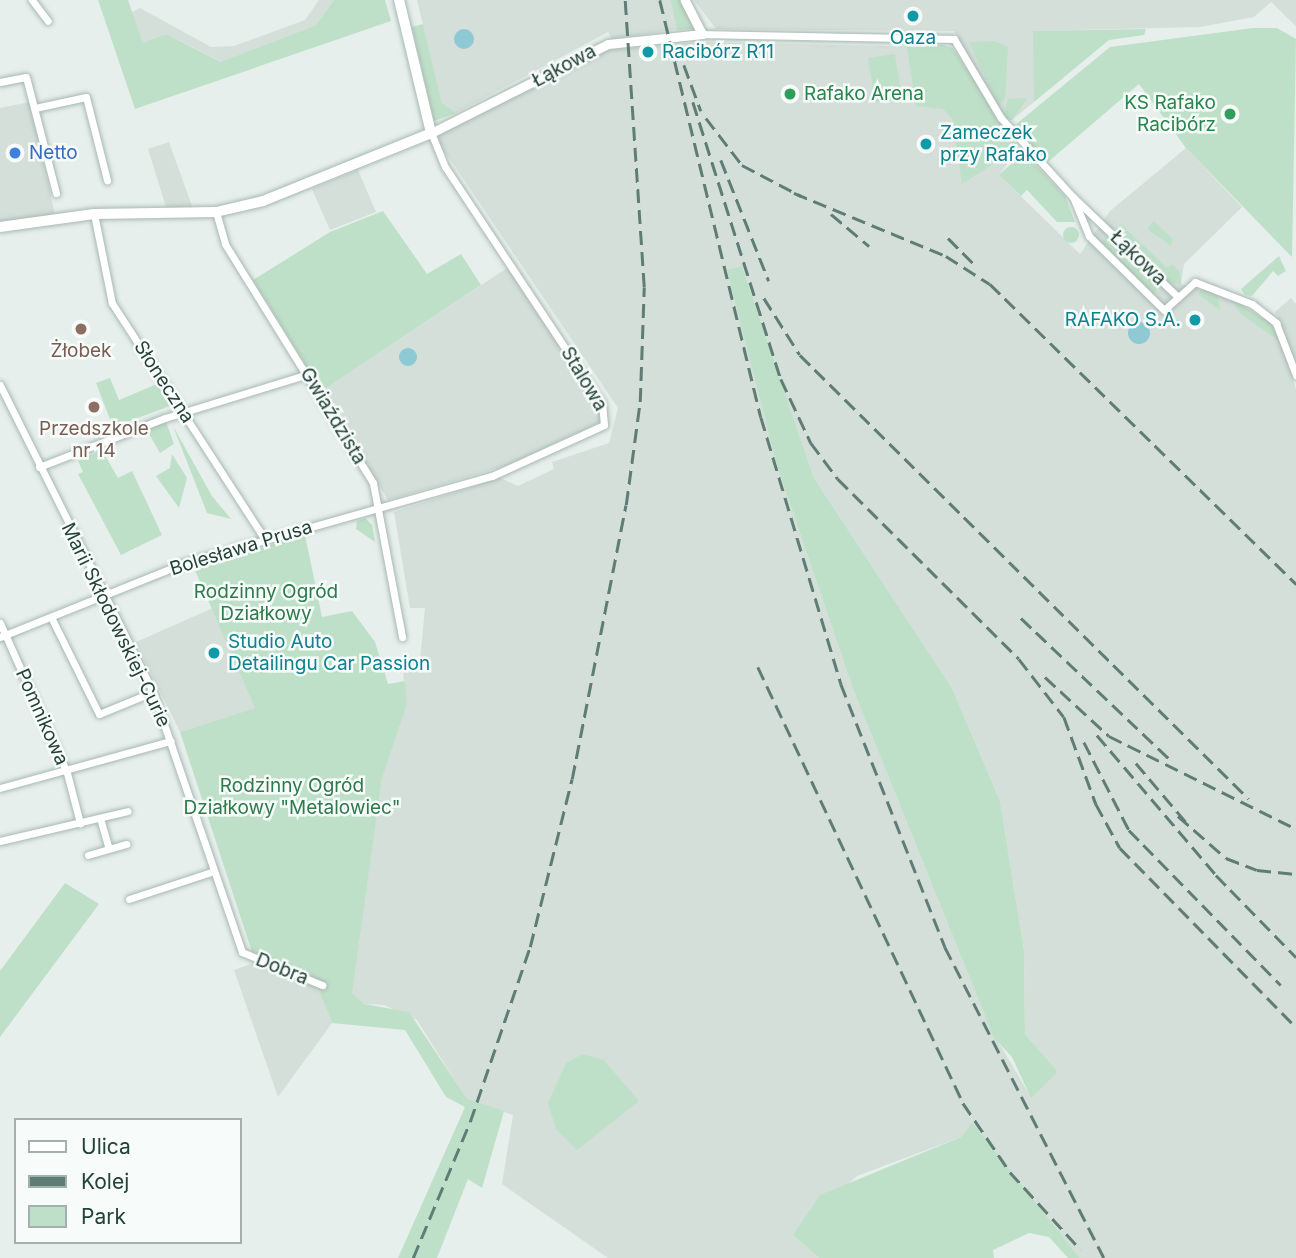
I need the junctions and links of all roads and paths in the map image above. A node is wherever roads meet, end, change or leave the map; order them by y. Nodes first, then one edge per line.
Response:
1 (32, 0) edge
2 (399, 0) edge
3 (685, 0) edge
4 (48, 21) dead end
5 (702, 34) junction
6 (0, 82) edge
7 (35, 108) junction
8 (431, 133) junction
9 (107, 180) dead end
10 (56, 193) dead end
11 (1073, 197) junction
12 (216, 212) junction
13 (94, 214) junction
14 (1097, 218) junction
15 (1084, 222) junction
16 (0, 227) edge
17 (1089, 236) junction
18 (1178, 297) junction
19 (308, 374) junction
20 (1296, 375) edge
21 (0, 385) edge
22 (184, 411) junction
23 (39, 467) junction
24 (382, 506) junction
25 (264, 538) junction
26 (103, 595) junction
27 (52, 619) junction
28 (0, 622) edge
29 (3, 637) edge
30 (402, 637) dead end
31 (153, 692) junction
32 (171, 741) junction
33 (67, 773) junction
34 (0, 788) edge
35 (128, 811) dead end
36 (100, 818) junction
37 (80, 823) junction
38 (0, 841) edge
39 (127, 844) dead end
40 (109, 849) junction
41 (88, 855) dead end
42 (214, 871) junction
43 (129, 899) dead end
44 (242, 952) joint
45 (322, 985) dead end

1 - 4 street
2 - 8 main road
3 - 5 street
5 - 8 street, Łąkowa
5 - 11 street, Łąkowa
6 - 7 street
7 - 9 street
7 - 10 street
8 - 12 main road, Łąkowa
8 - 24 street, Stalowa
11 - 14 street, Łąkowa
11 - 15 street, Łąkowa
12 - 13 main road, Łąkowa
12 - 19 street, Gwiaździsta
13 - 16 main road, Łąkowa
13 - 22 street, Słoneczna
14 - 15 street
14 - 17 street, Łąkowa
14 - 18 street, Łąkowa
15 - 17 street, Łąkowa
17 - 18 street, Łąkowa
18 - 20 street, Łąkowa
19 - 22 street
19 - 24 street, Gwiaździsta
21 - 23 street, Marii Skłodowskiej-Curie
22 - 23 street
22 - 25 street, Słoneczna
23 - 26 street, Marii Skłodowskiej-Curie
24 - 25 street, Bolesława Prusa
24 - 30 street, Gwiaździsta
25 - 26 street, Bolesława Prusa
26 - 27 street, Bolesława Prusa
26 - 31 street, Marii Skłodowskiej-Curie
27 - 29 street, Bolesława Prusa
27 - 31 street
28 - 29 street, Pomnikowa
29 - 33 street, Pomnikowa
31 - 32 street, Marii Skłodowskiej-Curie
32 - 33 street
32 - 42 street, Marii Skłodowskiej-Curie
33 - 34 street
33 - 37 street, Pomnikowa
35 - 36 street
36 - 37 street
36 - 40 street
37 - 38 street
39 - 40 street
40 - 41 street
42 - 43 street
42 - 44 street, Marii Skłodowskiej-Curie
44 - 45 street, Dobra

